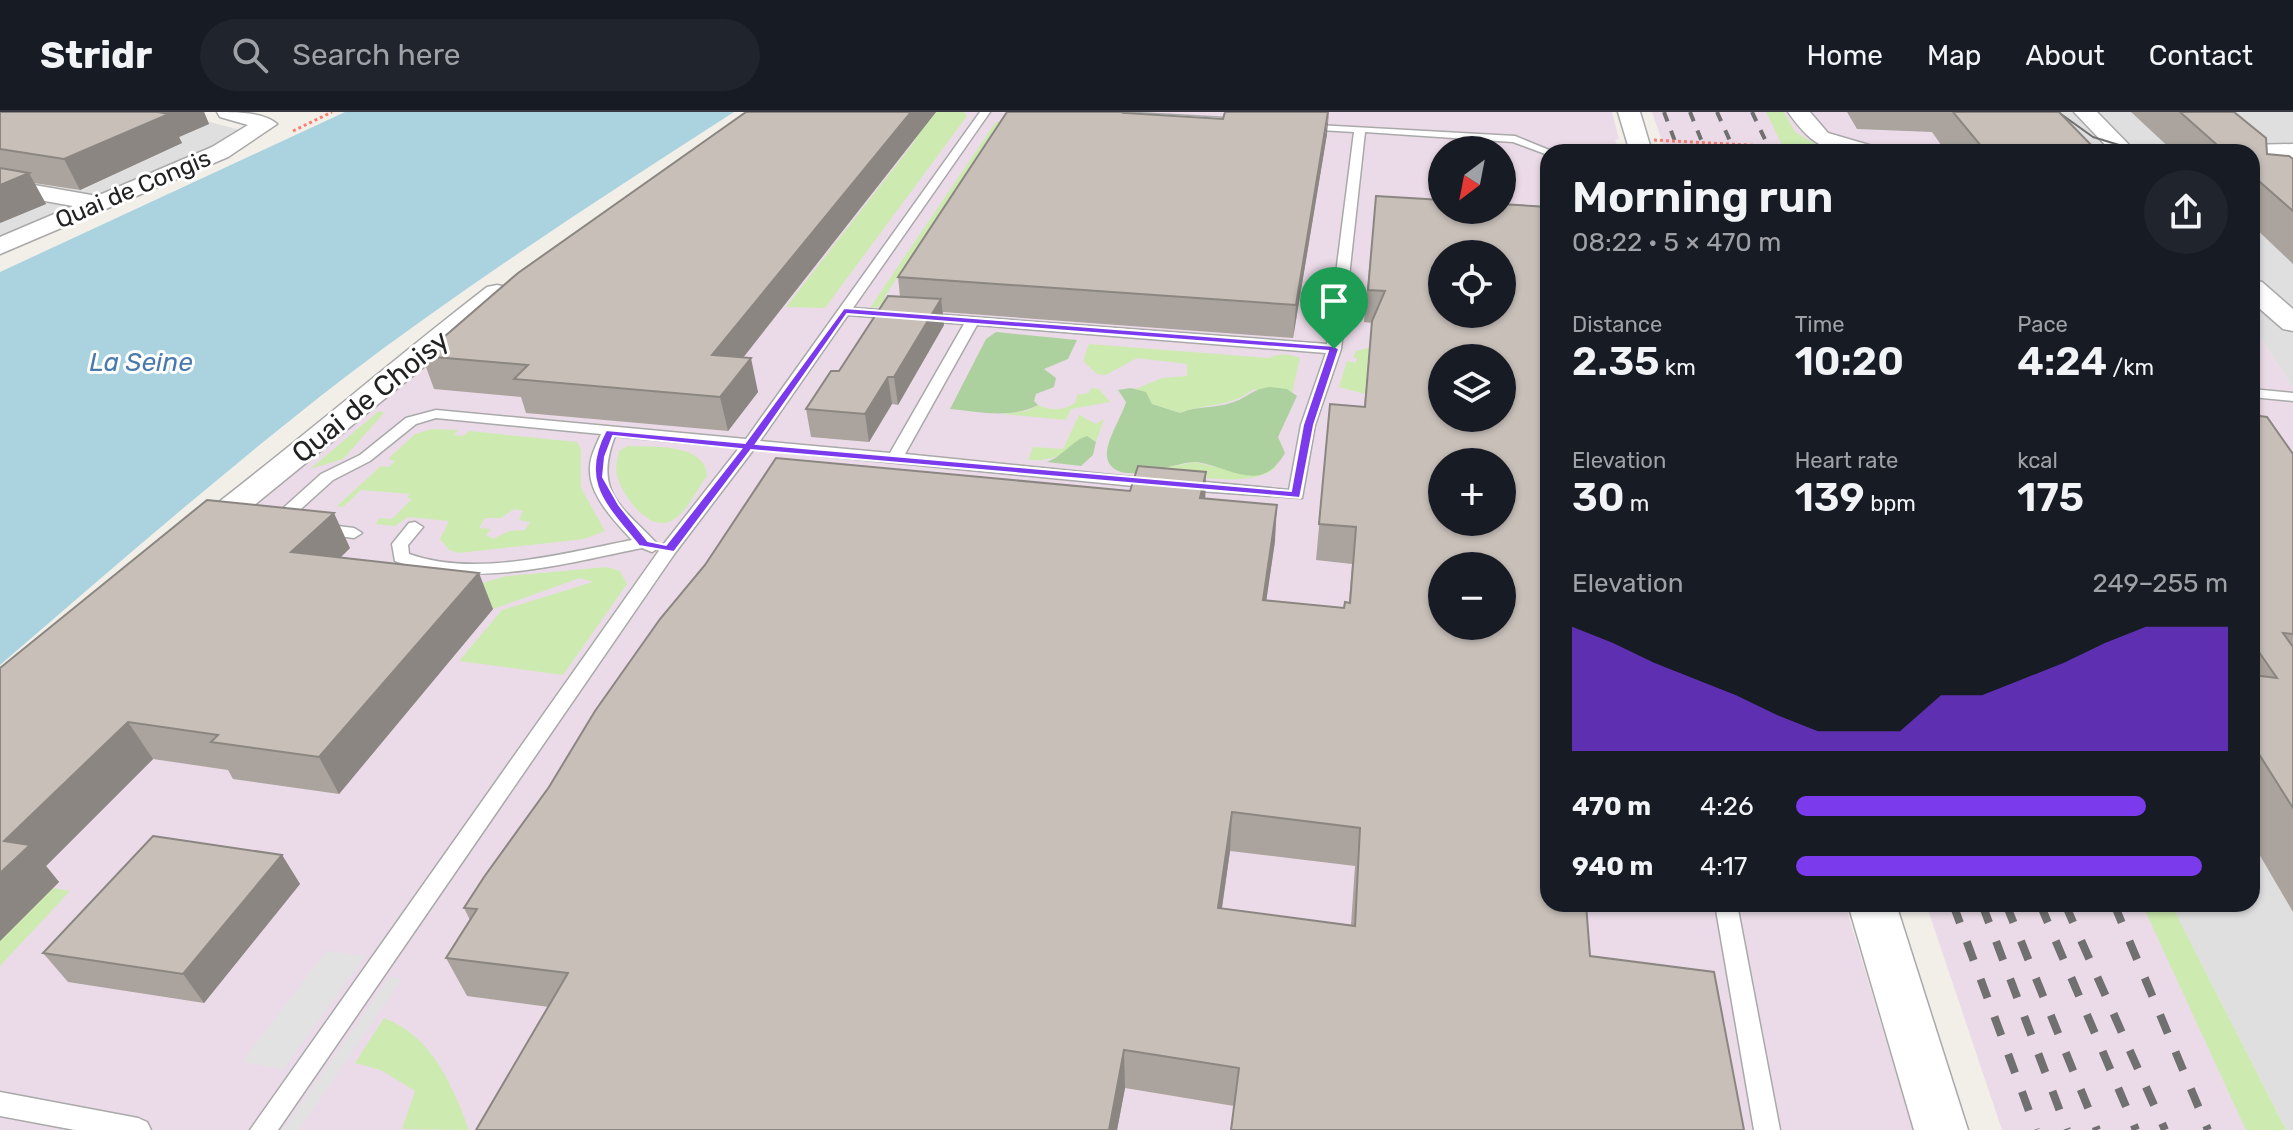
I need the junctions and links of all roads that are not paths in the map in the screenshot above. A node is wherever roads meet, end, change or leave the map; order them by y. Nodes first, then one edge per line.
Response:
1 (985, 112) edge
2 (1629, 112) edge
3 (1799, 112) edge
4 (2085, 112) edge
5 (236, 113) edge
6 (1118, 115) edge
7 (1301, 121) edge
8 (1260, 123) edge
9 (1360, 129) junction
10 (1647, 144) edge
11 (1841, 144) edge
12 (2117, 144) edge
13 (1540, 149) edge
14 (2293, 151) edge
15 (2260, 152) edge
16 (0, 186) edge
17 (97, 203) junction
18 (0, 246) edge
19 (519, 276) edge
20 (2260, 295) edge
21 (844, 311) junction
22 (973, 321) junction
23 (2293, 323) edge
24 (1334, 349) junction
25 (2260, 394) edge
26 (2293, 397) edge
27 (609, 432) junction
28 (748, 447) junction
29 (894, 460) junction
30 (415, 527) dead end
31 (354, 533) dead end
32 (644, 543) junction
33 (669, 549) junction
34 (175, 553) edge
35 (1727, 912) edge
36 (1874, 912) edge
37 (0, 1104) edge
38 (138, 1130) edge
39 (263, 1130) edge
40 (1767, 1130) edge
41 (1941, 1130) edge

1 - 21 lane
2 - 10 street
3 - 11 street
4 - 12 street
5 - 17 street, Quai de Congis
6 - 8 lane
7 - 9 lane
9 - 13 lane
9 - 24 lane
14 - 15 street
16 - 17 street
17 - 18 street, Quai de Congis
19 - 34 street, Quai de Choisy
20 - 23 street
21 - 22 lane
21 - 28 lane
22 - 24 lane
22 - 29 lane
24 - 29 lane
25 - 26 lane
27 - 28 lane
27 - 31 lane
27 - 32 lane
28 - 29 lane
28 - 33 lane
30 - 32 lane
32 - 33 lane
33 - 39 lane
35 - 40 lane
36 - 41 street
37 - 38 lane

